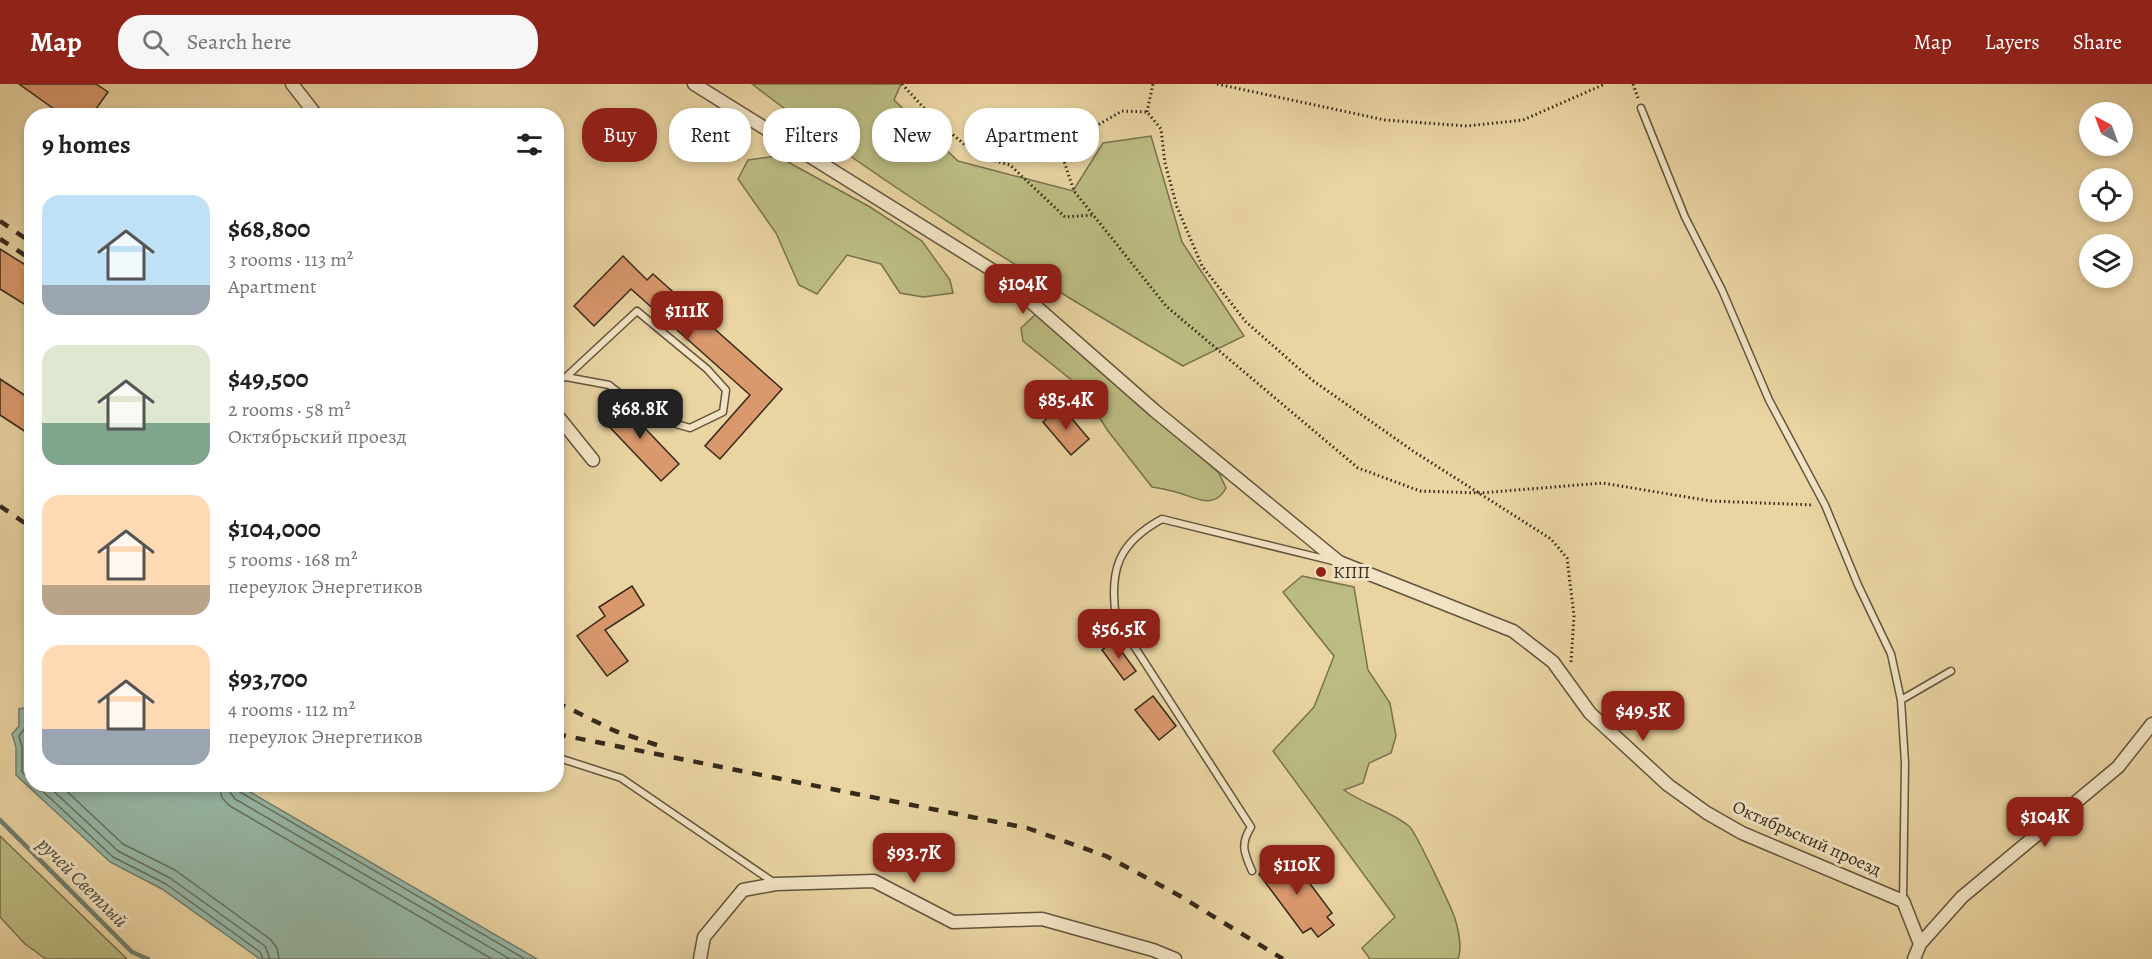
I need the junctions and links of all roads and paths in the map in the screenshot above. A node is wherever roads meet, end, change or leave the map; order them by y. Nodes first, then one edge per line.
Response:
1 (292, 84) edge
2 (694, 84) edge
3 (902, 84) edge
4 (1153, 84) edge
5 (1217, 84) edge
6 (1605, 84) edge
7 (1633, 84) edge
8 (312, 108) edge
9 (1641, 108) joint
10 (1147, 112) junction
11 (1093, 215) junction
12 (566, 377) joint
13 (564, 424) edge
14 (593, 460) dead end
15 (1480, 493) junction
16 (1825, 505) junction
17 (1339, 562) junction
18 (1951, 671) dead end
19 (1569, 685) junction
20 (1901, 700) junction
21 (2152, 724) edge
22 (564, 760) edge
23 (1252, 871) dead end
24 (776, 884) junction
25 (1904, 901) junction
26 (1920, 944) junction
27 (700, 959) edge
28 (1175, 959) edge
29 (1914, 959) edge

1 - 8 street
2 - 17 street, Октябрьский проезд
3 - 11 path
4 - 10 path
5 - 6 path
7 - 9 path
9 - 16 lane
10 - 11 path
10 - 15 path
11 - 15 path
12 - 12 lane
13 - 14 street
15 - 16 path
15 - 19 path
16 - 20 lane
17 - 19 street, Октябрьский проезд
17 - 23 lane
18 - 20 lane
19 - 25 street, Октябрьский проезд
20 - 25 lane
21 - 26 street
22 - 24 lane
24 - 27 street
24 - 28 street
25 - 26 street
26 - 29 street

